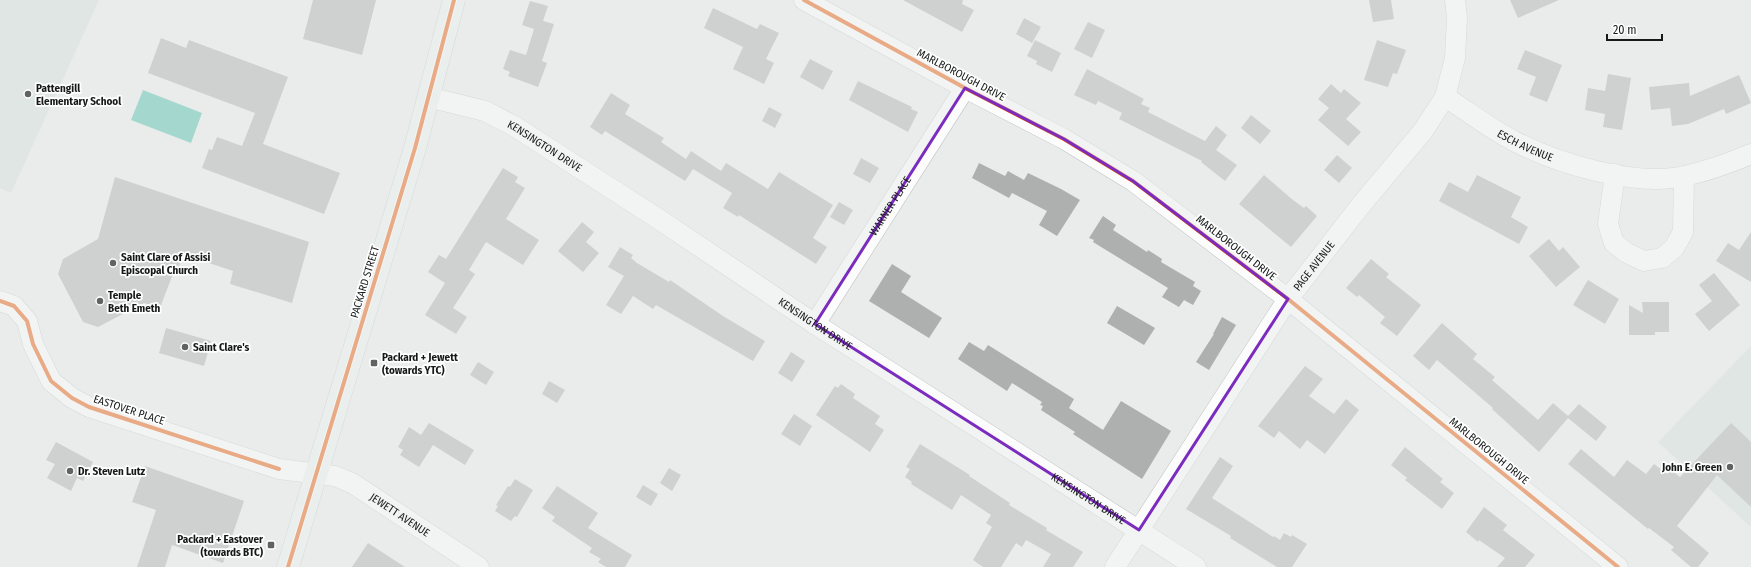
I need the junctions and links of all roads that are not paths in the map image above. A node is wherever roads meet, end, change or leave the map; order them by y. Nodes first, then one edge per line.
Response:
1 (454, 0) edge
2 (804, 0) edge
3 (1455, 0) edge
4 (965, 88) junction
5 (428, 97) junction
6 (1446, 97) junction
7 (1751, 154) edge
8 (1615, 174) junction
9 (1684, 176) junction
10 (1288, 299) junction
11 (0, 301) edge
12 (816, 324) junction
13 (316, 474) junction
14 (1139, 530) junction
15 (288, 567) edge
16 (480, 567) edge
17 (1115, 567) edge
18 (1196, 567) edge
19 (1618, 567) edge

1 - 5 main road, PACKARD STREET
2 - 4 street, MARLBOROUGH DRIVE
3 - 6 street, PAGE AVENUE
4 - 10 street, MARLBOROUGH DRIVE
4 - 12 street, WARNER PLACE
5 - 12 street, KENSINGTON DRIVE
5 - 13 main road, PACKARD STREET
6 - 8 street, ESCH AVENUE
6 - 10 street, PAGE AVENUE
7 - 9 street, ESCH AVENUE
8 - 9 street, ESCH AVENUE
8 - 9 street
10 - 14 street, PAGE AVENUE
10 - 19 street, MARLBOROUGH DRIVE
11 - 13 street, EASTOVER PLACE
12 - 14 street, KENSINGTON DRIVE
13 - 15 main road, PACKARD STREET
13 - 16 street, JEWETT AVENUE
14 - 17 street, PAGE AVENUE
14 - 18 street, KENSINGTON DRIVE

